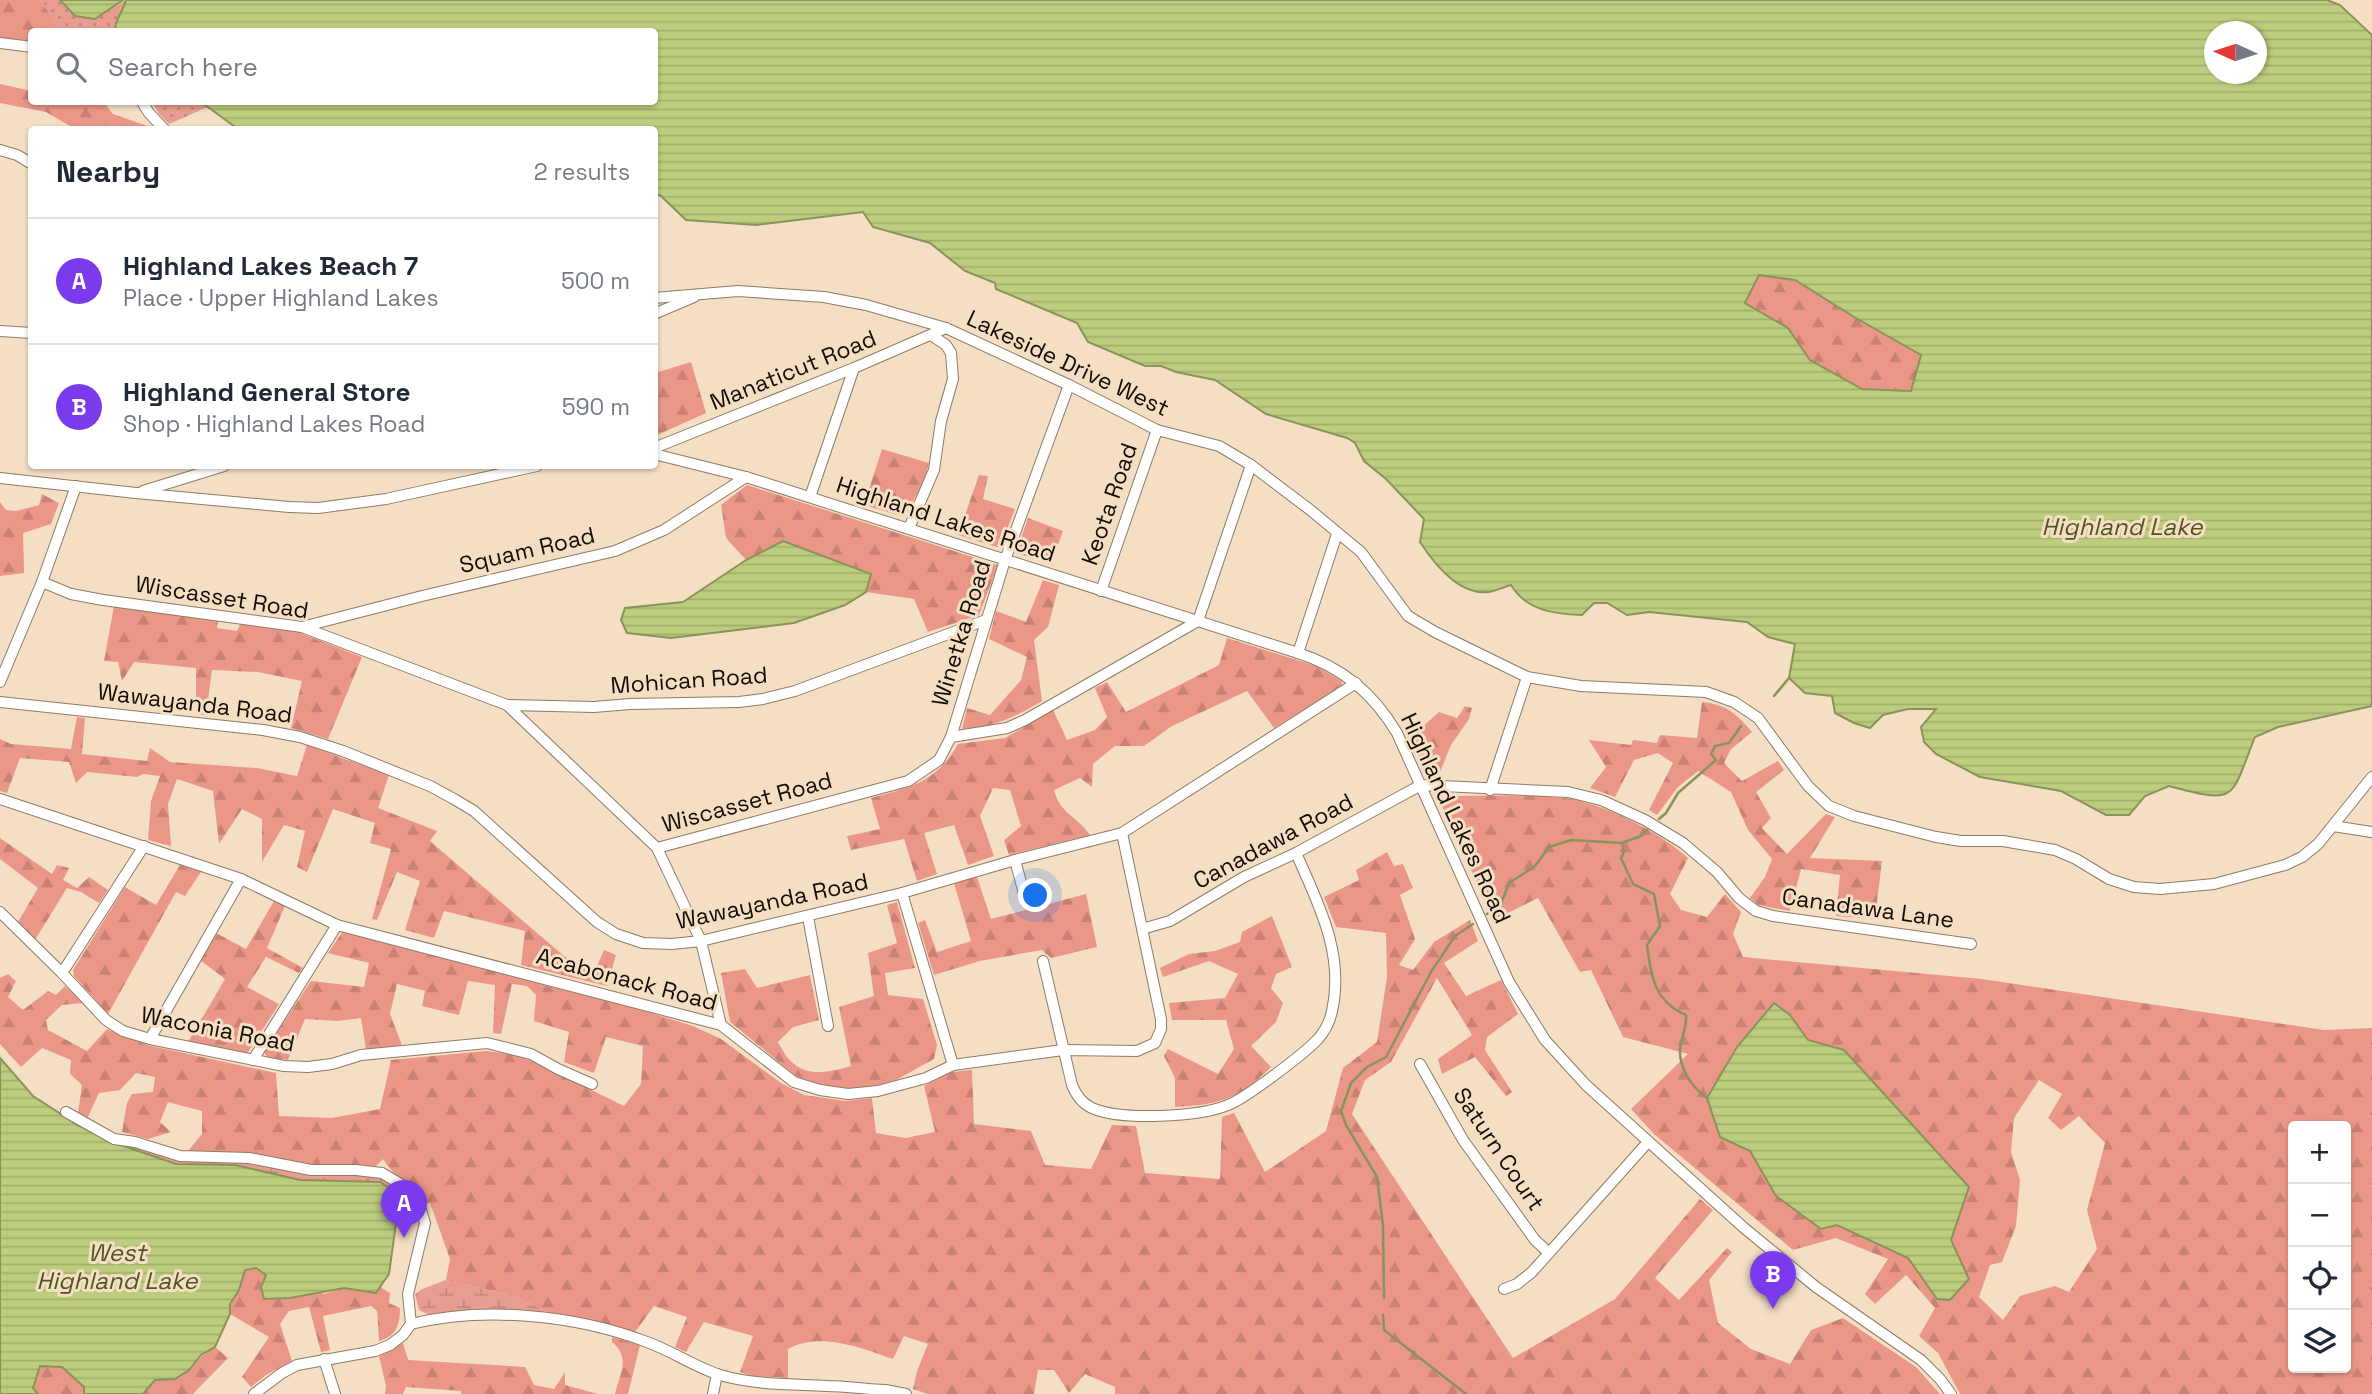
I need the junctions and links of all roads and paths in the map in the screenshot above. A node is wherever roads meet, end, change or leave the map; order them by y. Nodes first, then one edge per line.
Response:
1 (0, 43) edge
2 (28, 46) edge
3 (144, 105) edge
4 (161, 126) edge
5 (0, 150) edge
6 (28, 162) edge
7 (703, 293) junction
8 (658, 298) edge
9 (658, 312) edge
10 (946, 328) junction
11 (0, 331) edge
12 (28, 333) edge
13 (931, 335) junction
14 (854, 368) junction
15 (1069, 385) junction
16 (1157, 430) junction
17 (658, 446) edge
18 (658, 455) edge
19 (1251, 465) junction
20 (214, 469) edge
21 (515, 469) edge
22 (746, 477) junction
23 (0, 478) edge
24 (76, 486) junction
25 (136, 493) junction
26 (810, 497) junction
27 (909, 528) junction
28 (1337, 534) junction
29 (1005, 560) junction
30 (42, 582) junction
31 (1101, 591) junction
32 (986, 620) junction
33 (1198, 621) junction
34 (302, 627) junction
35 (1298, 653) junction
36 (1527, 677) junction
37 (0, 682) edge
38 (1356, 683) junction
39 (0, 702) edge
40 (507, 705) junction
41 (951, 737) junction
42 (2372, 777) edge
43 (1421, 785) junction
44 (1490, 790) junction
45 (0, 799) edge
46 (2333, 826) junction
47 (2372, 832) edge
48 (1122, 833) junction
49 (144, 846) junction
50 (657, 848) junction
51 (1297, 853) junction
52 (1016, 860) junction
53 (241, 879) junction
54 (902, 893) junction
55 (1026, 901) dead end
56 (0, 912) edge
57 (808, 917) junction
58 (337, 925) junction
59 (1142, 929) junction
60 (701, 941) junction
61 (1970, 944) dead end
62 (1043, 961) dead end
63 (62, 973) junction
64 (721, 1025) junction
65 (828, 1026) dead end
66 (150, 1039) junction
67 (1063, 1050) junction
68 (253, 1060) junction
69 (1420, 1064) dead end
70 (953, 1065) junction
71 (592, 1084) dead end
72 (66, 1112) dead end
73 (1648, 1142) junction
74 (1549, 1253) junction
75 (1504, 1289) dead end
76 (411, 1324) junction
77 (324, 1359) junction
78 (718, 1374) junction
79 (254, 1394) edge
80 (335, 1394) edge
81 (713, 1394) edge
82 (906, 1394) edge
83 (1951, 1394) edge

1 - 2 street
3 - 4 street
5 - 6 street
7 - 8 street, Lakeside Drive West
7 - 9 street
7 - 10 street, Lakeside Drive West
10 - 13 street, Manaticut Road
10 - 15 street, Lakeside Drive West
11 - 12 street
13 - 14 street, Manaticut Road
13 - 27 street
14 - 17 street, Manaticut Road
14 - 26 street
15 - 16 street, Lakeside Drive West
15 - 29 street, Winetka Road
16 - 19 street, Lakeside Drive West
16 - 31 street, Keota Road
18 - 22 street, Highland Lakes Road
19 - 28 street, Lakeside Drive West
19 - 33 street
20 - 25 street
21 - 25 street
22 - 26 street, Highland Lakes Road
22 - 34 street, Squam Road
23 - 24 street
24 - 25 street
24 - 30 street
26 - 27 street, Highland Lakes Road
27 - 29 street, Highland Lakes Road
28 - 35 street
28 - 36 street, Lakeside Drive West
29 - 31 street, Highland Lakes Road
29 - 32 street, Winetka Road
30 - 34 street, Wiscasset Road
30 - 37 street
31 - 33 street, Highland Lakes Road
32 - 40 street, Mohican Road
32 - 41 street, Winetka Road
33 - 35 street, Highland Lakes Road
33 - 41 street
34 - 40 street, Wiscasset Road
35 - 38 street, Highland Lakes Road
36 - 44 street
36 - 46 street, Lakeside Drive West
38 - 43 street, Highland Lakes Road
38 - 48 street, Wawayanda Road
39 - 60 street, Wawayanda Road
40 - 50 street, Wiscasset Road
41 - 50 street, Wiscasset Road
42 - 46 street, Lakeside Drive West
43 - 44 street, Canadawa Lane
43 - 51 street, Canadawa Road
43 - 73 street, Highland Lakes Road
44 - 61 street, Canadawa Lane
45 - 49 street, Acabonack Road
46 - 47 street
48 - 52 street, Wawayanda Road
48 - 59 street, Acabonack Road
49 - 53 street, Acabonack Road
49 - 63 street
50 - 60 street
51 - 59 street, Canadawa Road
51 - 67 street
52 - 54 street, Wawayanda Road
52 - 55 street
53 - 58 street, Acabonack Road
53 - 66 street
54 - 57 street, Wawayanda Road
54 - 70 street
56 - 63 street, Waconia Road
57 - 60 street, Wawayanda Road
57 - 65 street
58 - 64 street, Acabonack Road
58 - 68 street
59 - 67 street, Acabonack Road
60 - 64 street
62 - 67 street
63 - 66 street, Waconia Road
64 - 70 street, Acabonack Road
66 - 68 street, Waconia Road
67 - 70 street, Acabonack Road
68 - 71 street, Waconia Road
69 - 74 street, Saturn Court
72 - 76 street
73 - 74 street
73 - 83 street, Highland Lakes Road
74 - 75 street
76 - 77 street
76 - 78 street
77 - 79 street
77 - 80 street
78 - 81 street
78 - 82 street

